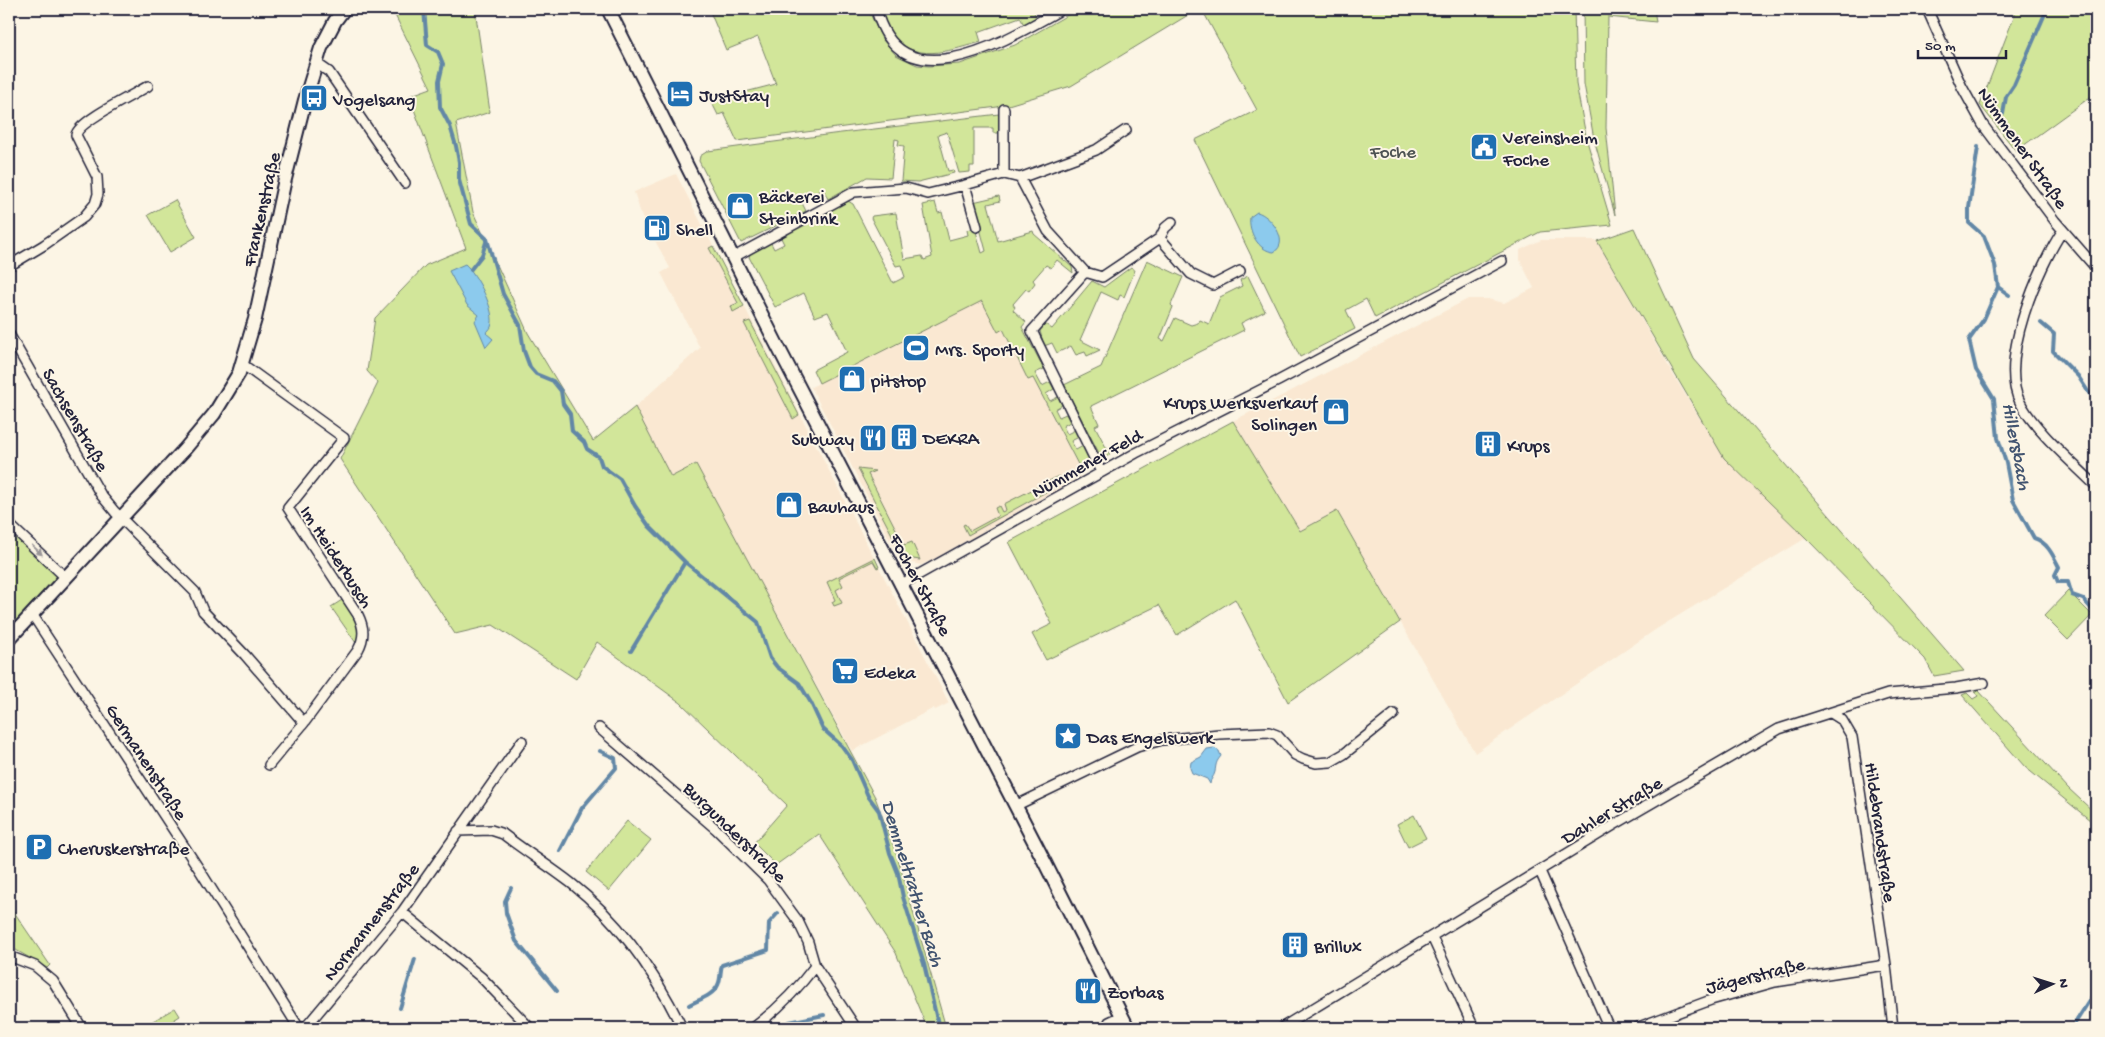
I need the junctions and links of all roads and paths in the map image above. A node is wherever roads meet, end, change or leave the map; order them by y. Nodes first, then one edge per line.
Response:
1 (344, 9) edge
2 (608, 9) edge
3 (876, 9) edge
4 (1062, 9) edge
5 (1927, 9) edge
6 (316, 63) junction
7 (148, 86) dead end
8 (1004, 110) dead end
9 (1126, 130) dead end
10 (1004, 174) junction
11 (1020, 178) junction
12 (405, 183) dead end
13 (965, 185) junction
14 (1172, 222) dead end
15 (977, 227) dead end
16 (2063, 230) junction
17 (1160, 238) junction
18 (734, 257) junction
19 (1502, 261) dead end
20 (9, 266) edge
21 (2096, 268) edge
22 (1240, 271) dead end
23 (1085, 272) junction
24 (9, 334) edge
25 (17, 348) junction
26 (9, 354) edge
27 (242, 364) junction
28 (1101, 472) junction
29 (2096, 486) edge
30 (121, 518) junction
31 (9, 524) edge
32 (65, 577) junction
33 (900, 585) junction
34 (32, 614) junction
35 (11, 633) edge
36 (1984, 683) dead end
37 (1831, 713) junction
38 (1394, 714) dead end
39 (304, 723) junction
40 (600, 728) dead end
41 (522, 741) dead end
42 (269, 765) dead end
43 (1015, 806) junction
44 (458, 831) junction
45 (1540, 871) junction
46 (402, 912) junction
47 (1432, 937) junction
48 (9, 956) edge
49 (1886, 965) junction
50 (815, 966) junction
51 (1122, 1016) junction
52 (1109, 1022) tunnel mouth
53 (82, 1028) edge
54 (299, 1028) edge
55 (305, 1028) edge
56 (530, 1028) edge
57 (682, 1028) edge
58 (753, 1028) edge
59 (856, 1028) edge
60 (1128, 1028) edge
61 (1281, 1028) edge
62 (1474, 1028) edge
63 (1609, 1028) edge
64 (1636, 1028) edge
65 (1893, 1028) edge

1 - 6 main road, Frankenstraße
2 - 18 main road, Focher Straße
3 - 4 street
5 - 16 street, Nümmener Straße
6 - 12 street
6 - 27 main road, Frankenstraße
7 - 20 street
8 - 10 street
9 - 11 street
10 - 11 street
10 - 13 street
11 - 23 street
13 - 15 street
13 - 18 street
14 - 17 street
16 - 21 street, Nümmener Straße
16 - 29 street
17 - 22 street
17 - 23 street
18 - 33 main road, Focher Straße
19 - 28 street, Nümmener Feld
23 - 28 street
24 - 25 street, Sachsenstraße
25 - 26 street
25 - 30 street, Sachsenstraße
27 - 30 main road, Frankenstraße
27 - 39 street, Im Heiderbusch
28 - 33 street, Nümmener Feld
30 - 32 main road, Frankenstraße
30 - 39 street
31 -> 32 street
32 - 34 main road, Frankenstraße
33 - 43 main road, Focher Straße
34 - 35 main road, Frankenstraße
34 - 54 street, Germanenstraße
36 - 37 street, Dahler Straße
37 - 45 street, Dahler Straße
37 - 49 street, Hildebrandstraße
38 - 43 street
39 - 42 street, Im Heiderbusch
40 - 50 street, Burgunderstraße
41 - 44 street, Normannenstraße
43 - 51 main road, Focher Straße
44 - 46 street, Normannenstraße
44 - 57 street
45 - 47 street, Dahler Straße
45 - 63 street
46 - 55 street, Normannenstraße
46 - 56 street
47 - 61 street, Dahler Straße
47 - 62 street
48 - 53 street
49 - 64 street, Jägerstraße
49 - 65 street, Hildebrandstraße
50 - 58 street
50 - 59 street, Burgunderstraße
51 - 52 street
51 - 60 main road, Focher Straße

